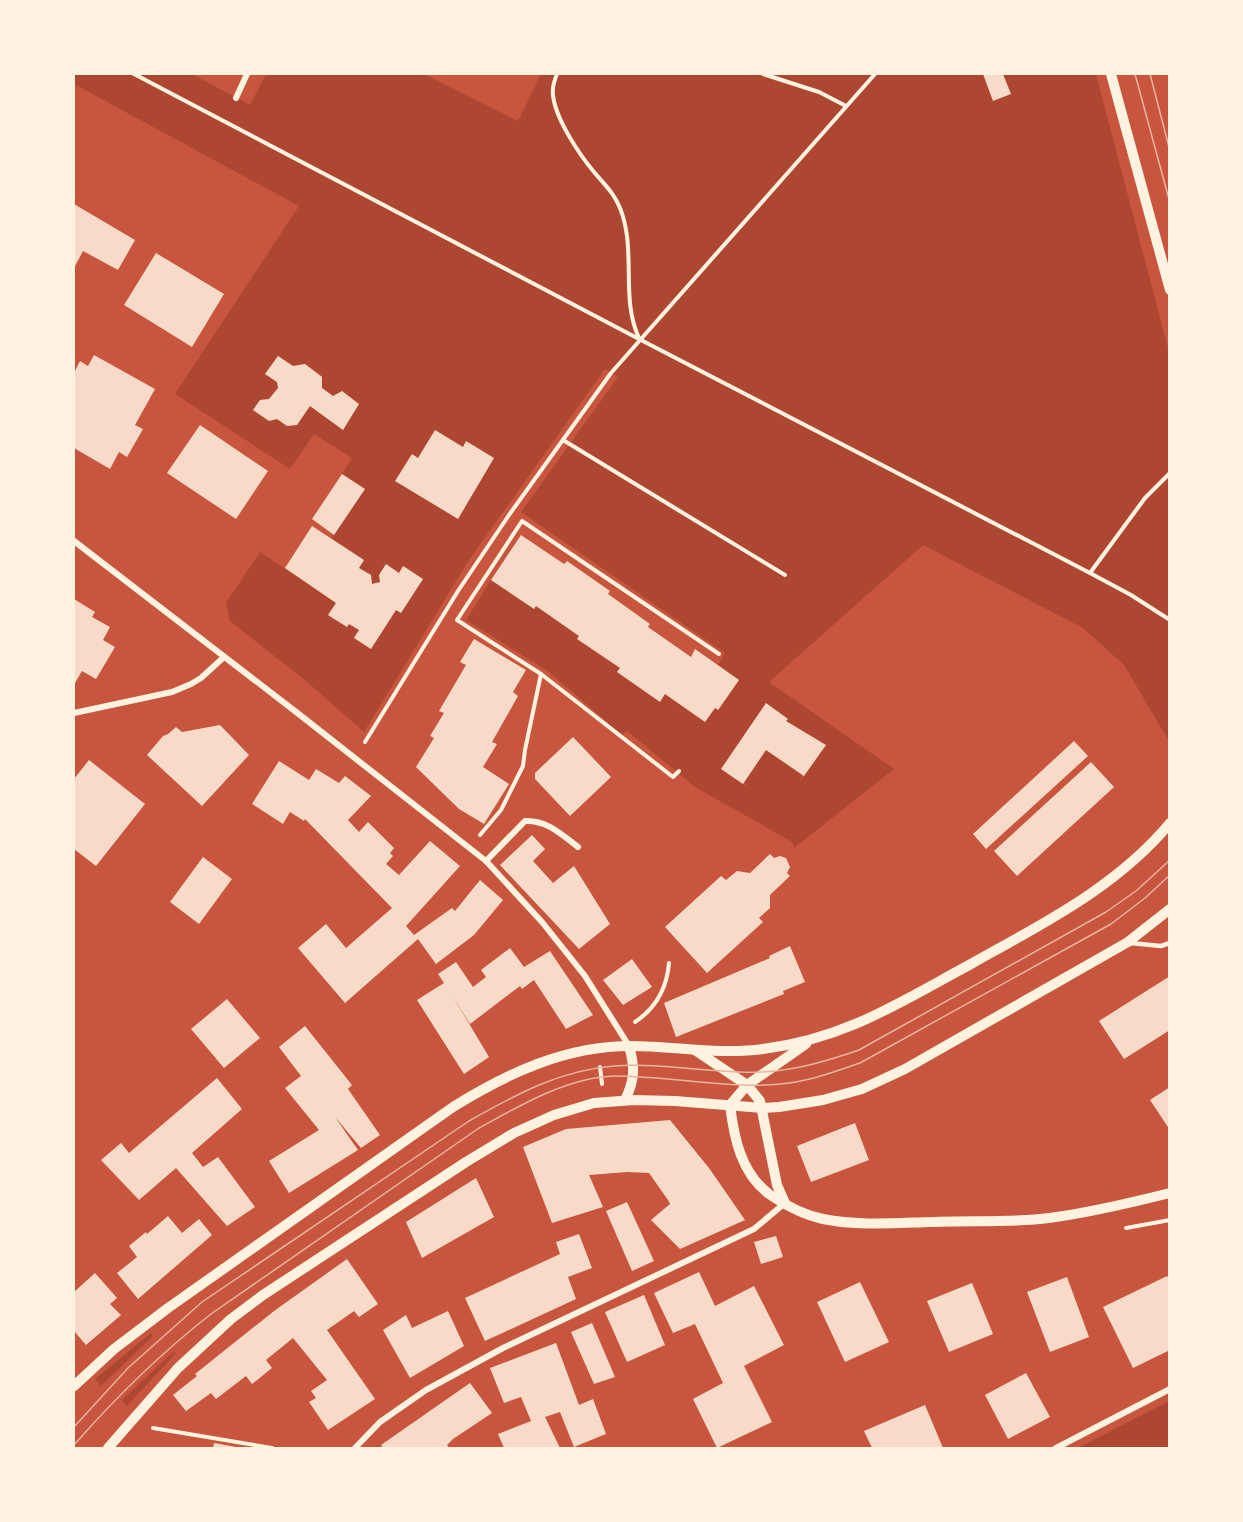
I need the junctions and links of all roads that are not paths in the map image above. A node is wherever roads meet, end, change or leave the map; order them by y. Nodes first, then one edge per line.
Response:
1 (247, 74) edge
2 (1111, 74) edge
3 (236, 98) dead end
4 (1170, 290) edge
5 (74, 541) edge
6 (224, 657) junction
7 (74, 713) edge
8 (1170, 823) edge
9 (578, 847) dead end
10 (486, 861) junction
11 (1170, 909) edge
12 (1128, 942) junction
13 (1170, 943) edge
14 (812, 1040) junction
15 (629, 1046) junction
16 (694, 1050) junction
17 (747, 1085) junction
18 (625, 1100) junction
19 (730, 1105) junction
20 (763, 1108) junction
21 (1170, 1193) edge
22 (784, 1203) junction
23 (74, 1386) edge
24 (1170, 1389) edge
25 (108, 1449) edge
26 (355, 1449) edge
27 (1056, 1449) edge

1 - 3 street
2 - 4 street
5 - 6 street
6 - 7 street
6 - 10 street
8 - 14 street
9 - 10 street
10 - 15 street
11 - 12 street
12 - 13 lane
12 - 20 street
14 - 16 street
14 - 17 street
15 - 16 street
15 - 18 street
15 - 23 street
16 - 17 street
17 - 19 street
17 - 20 street
18 - 19 street
18 - 25 street
19 - 20 street
19 - 22 street
20 - 22 street
21 - 22 street
22 - 26 street
24 - 27 street

